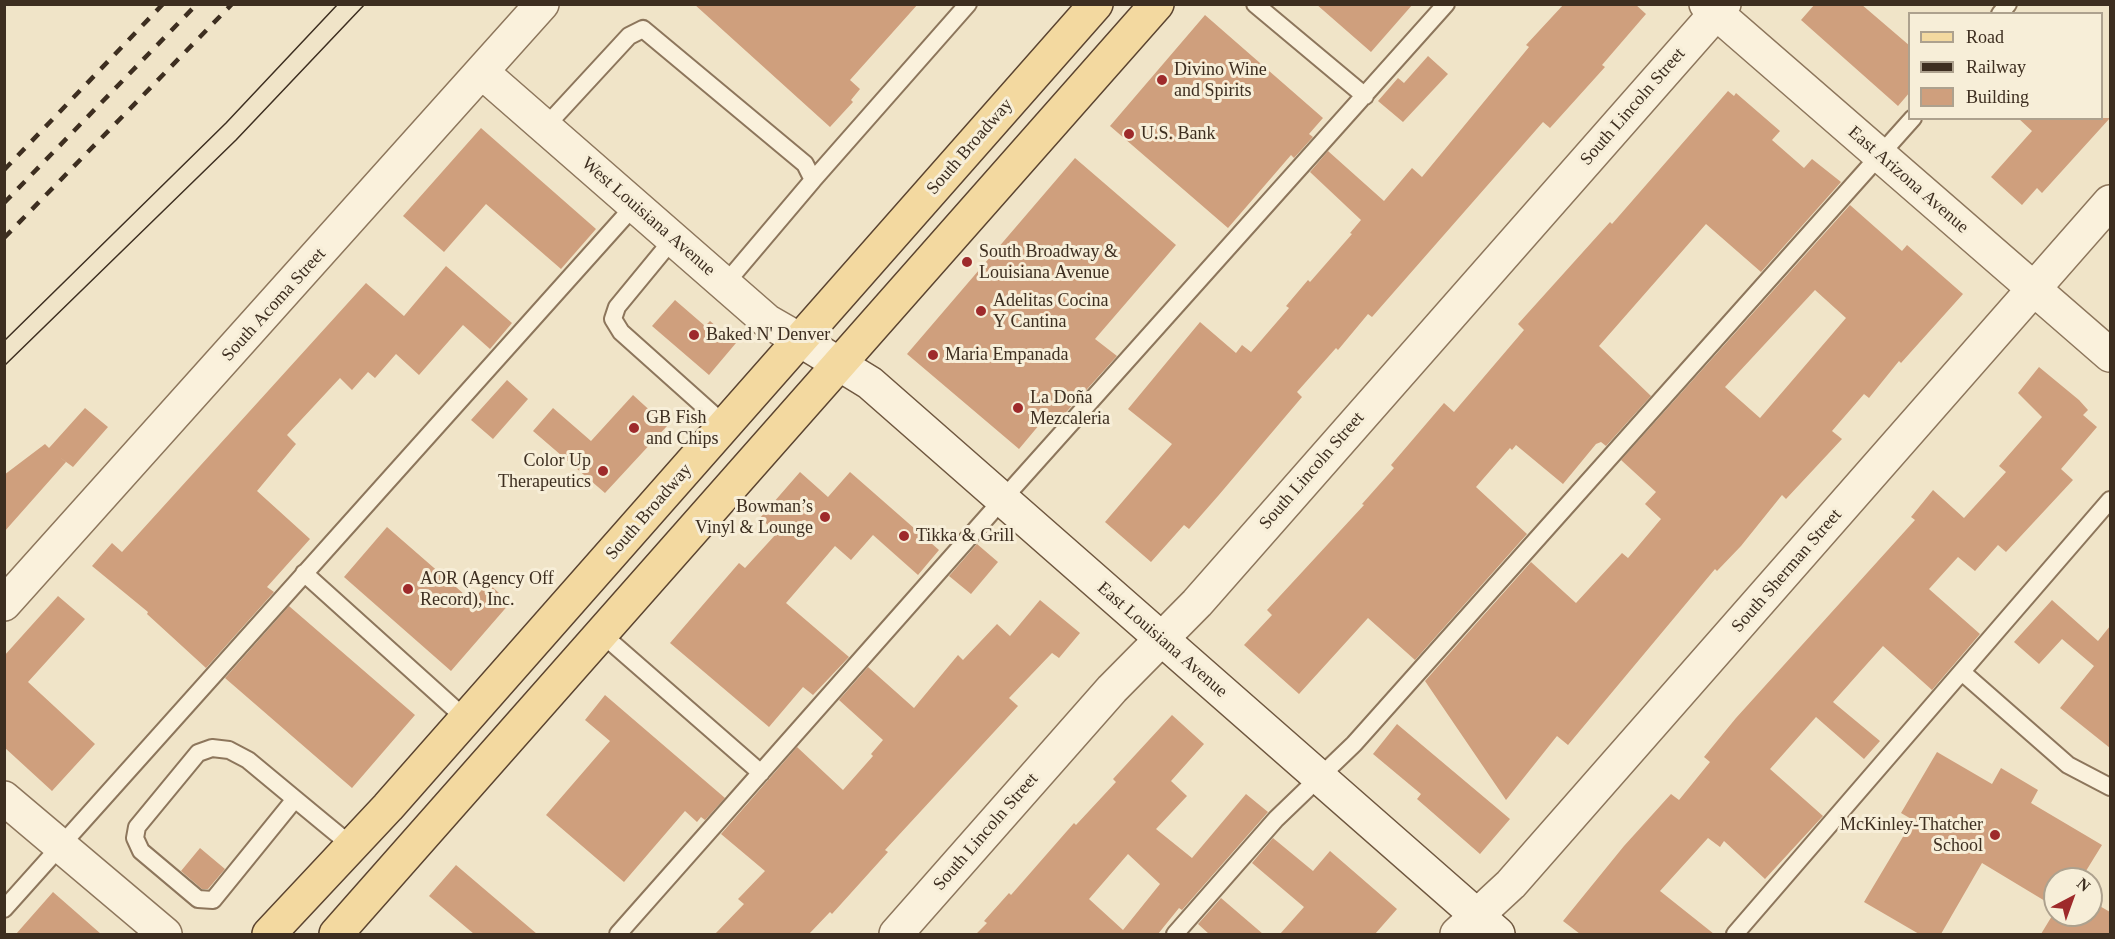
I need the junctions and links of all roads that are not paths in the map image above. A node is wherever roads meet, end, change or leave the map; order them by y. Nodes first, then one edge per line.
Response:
1 (542, 4) edge
2 (968, 4) edge
3 (1095, 4) edge
4 (1157, 4) edge
5 (1255, 4) edge
6 (1446, 4) edge
7 (1715, 7) edge
8 (483, 73) junction
9 (1365, 96) junction
10 (1911, 120) edge
11 (545, 127) junction
12 (1881, 156) junction
13 (813, 180) junction
14 (2110, 202) edge
15 (634, 206) junction
16 (673, 239) junction
17 (725, 284) junction
18 (2034, 289) junction
19 (820, 352) junction
20 (2110, 355) edge
21 (725, 425) junction
22 (1003, 500) junction
23 (2110, 500) edge
24 (304, 573) junction
25 (4, 604) edge
26 (603, 636) junction
27 (1161, 640) junction
28 (1962, 672) junction
29 (466, 719) junction
30 (761, 773) junction
31 (1319, 778) junction
32 (2110, 787) edge
33 (4, 798) edge
34 (295, 799) junction
35 (60, 845) junction
36 (352, 846) junction
37 (4, 909) edge
38 (1477, 928) edge
39 (165, 934) edge
40 (269, 934) edge
41 (336, 934) edge
42 (618, 934) edge
43 (896, 934) edge
44 (1175, 934) edge
45 (1735, 934) edge

1 - 8 street, South Acoma Street
2 - 13 lane
3 - 19 main road, South Broadway
4 - 19 main road, South Broadway
5 - 9 lane
6 - 9 lane
7 - 12 street, East Arizona Avenue
7 - 27 street, South Lincoln Street
8 - 11 street, West Louisiana Avenue
8 - 25 street, South Acoma Street
9 - 22 lane
10 - 12 lane
11 - 13 lane
11 - 15 street, West Louisiana Avenue
12 - 18 street, East Arizona Avenue
12 - 31 lane
13 - 17 lane
14 - 18 street, South Sherman Street
15 - 16 street, West Louisiana Avenue
15 - 24 lane
16 - 17 street, West Louisiana Avenue
16 - 21 lane
17 - 19 street, West Louisiana Avenue
18 - 20 street, East Arizona Avenue
18 - 38 street, South Sherman Street
19 - 21 main road, South Broadway
19 - 22 street, East Louisiana Avenue
19 - 26 main road, South Broadway
21 - 29 main road, South Broadway
22 - 27 street, East Louisiana Avenue
22 - 30 lane
23 - 28 lane
24 - 29 lane
24 - 35 lane
26 - 30 lane
26 - 41 main road, South Broadway
27 - 31 street, East Louisiana Avenue
27 - 43 street, South Lincoln Street
28 - 32 lane
28 - 45 lane
29 - 36 main road, South Broadway
30 - 42 lane
31 - 38 street, East Louisiana Avenue
31 - 44 lane
33 - 35 street
34 - 34 lane
34 - 36 lane
35 - 37 lane
35 - 39 street
36 - 40 main road, South Broadway

